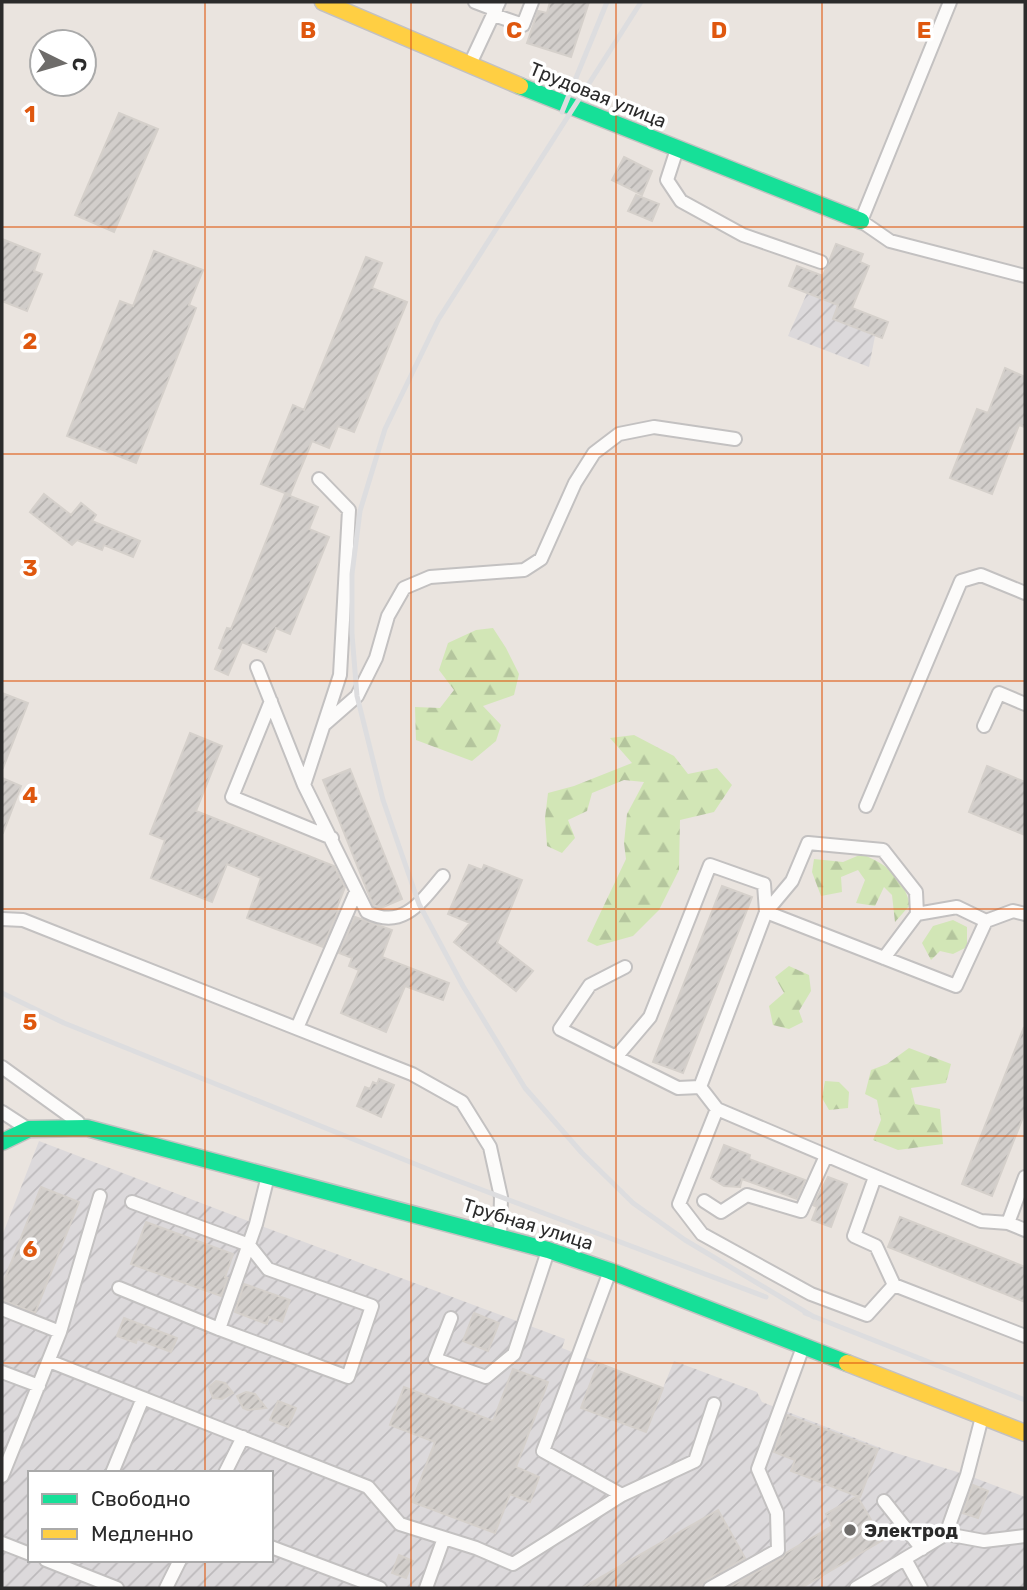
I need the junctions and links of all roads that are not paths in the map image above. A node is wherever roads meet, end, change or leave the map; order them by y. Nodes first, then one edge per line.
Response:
1 (323, 2) edge
2 (475, 2) edge
3 (532, 2) edge
4 (950, 2) edge
5 (496, 9) edge
6 (469, 64) junction
7 (677, 149) junction
8 (861, 220) junction
9 (821, 262) dead end
10 (1025, 276) edge
11 (735, 439) dead end
12 (319, 479) dead end
13 (1025, 593) edge
14 (257, 667) dead end
15 (271, 701) junction
16 (1025, 704) edge
17 (325, 724) junction
18 (984, 726) dead end
19 (304, 785) junction
20 (866, 806) dead end
21 (332, 838) junction
22 (443, 876) dead end
23 (356, 892) junction
24 (766, 912) junction
25 (917, 914) junction
26 (1025, 914) edge
27 (2, 919) edge
28 (986, 921) junction
29 (884, 958) junction
30 (625, 967) dead end
31 (297, 1028) junction
32 (616, 1057) junction
33 (2, 1067) edge
34 (700, 1087) junction
35 (716, 1109) junction
36 (2, 1111) edge
37 (87, 1128) junction
38 (29, 1129) junction
39 (2, 1142) edge
40 (826, 1156) junction
41 (268, 1175) junction
42 (875, 1177) junction
43 (1025, 1177) edge
44 (100, 1196) dead end
45 (704, 1201) dead end
46 (132, 1202) dead end
47 (1007, 1223) junction
48 (1025, 1230) edge
49 (500, 1236) junction
50 (249, 1245) junction
51 (548, 1250) junction
52 (610, 1271) junction
53 (894, 1285) junction
54 (119, 1288) dead end
55 (2, 1308) edge
56 (451, 1318) dead end
57 (219, 1329) junction
58 (61, 1332) junction
59 (1025, 1336) edge
60 (803, 1347) junction
61 (49, 1361) junction
62 (2, 1372) edge
63 (39, 1386) junction
64 (143, 1398) junction
65 (714, 1404) dead end
66 (982, 1416) junction
67 (1025, 1433) edge
68 (243, 1437) junction
69 (113, 1471) edge
70 (226, 1471) edge
71 (2, 1476) edge
72 (622, 1495) junction
73 (884, 1501) dead end
74 (946, 1534) junction
75 (1025, 1536) edge
76 (444, 1538) junction
77 (2, 1543) edge
78 (273, 1548) edge
79 (922, 1549) junction
80 (28, 1553) edge
81 (905, 1559) junction
82 (179, 1562) edge
83 (73, 1565) edge
84 (117, 1588) edge
85 (166, 1588) edge
86 (380, 1588) edge
87 (426, 1588) edge
88 (710, 1588) edge
89 (856, 1588) edge
90 (921, 1588) edge

1 - 6 street, Трудовая улица
2 - 5 lane
3 - 5 lane
4 - 8 lane
5 - 6 lane
6 - 7 street, Трудовая улица
7 - 8 street, Трудовая улица
7 - 9 lane
8 - 10 lane
11 - 17 lane
12 - 17 lane
13 - 20 lane
14 - 15 lane
15 - 19 lane
15 - 21 lane
16 - 18 lane
17 - 19 lane
19 - 21 lane
21 - 23 lane
22 - 23 lane
23 - 31 lane
24 - 25 lane
24 - 29 lane
24 - 32 lane
24 - 34 lane
25 - 28 lane
25 - 29 lane
26 - 28 lane
27 - 31 lane
28 - 29 lane
30 - 32 lane
31 - 49 lane
32 - 34 lane
33 - 37 lane
34 - 35 lane
35 - 40 lane
35 - 53 lane
36 - 38 lane
37 - 38 street, Трубная улица
37 - 41 street, Трубная улица
38 - 39 street, Трубная улица
40 - 42 lane
40 - 45 lane
41 - 49 street, Трубная улица
41 - 50 lane
42 - 47 lane
42 - 53 lane
43 - 47 lane
44 - 58 lane
46 - 50 lane
47 - 48 lane
49 - 51 street, Трубная улица
50 - 57 lane
50 - 57 lane
51 - 52 street, Трубная улица
51 - 56 lane
52 - 60 street, Трубная улица
52 - 72 lane
53 - 59 lane
54 - 57 lane
55 - 58 lane
58 - 61 lane
60 - 66 street, Трубная улица
60 - 88 lane
61 - 63 lane
61 - 64 lane
62 - 63 lane
63 - 71 lane
64 - 68 lane
64 - 69 lane
65 - 72 lane
66 - 67 street, Трубная улица
66 - 74 lane
68 - 70 lane
68 - 76 lane
72 - 76 lane
73 - 79 lane
74 - 75 lane
74 - 79 lane
76 - 87 lane
77 - 80 lane
78 - 86 lane
79 - 81 lane
81 - 89 lane
81 - 90 lane
82 - 85 lane
83 - 84 lane

